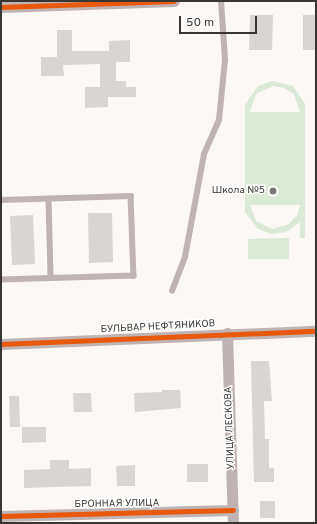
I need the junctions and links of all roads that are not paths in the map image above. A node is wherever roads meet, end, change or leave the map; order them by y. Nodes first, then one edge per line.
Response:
1 (174, 1) edge
2 (221, 1) edge
3 (29, 3) edge
4 (1, 7) edge
5 (49, 199) junction
6 (1, 200) edge
7 (51, 278) junction
8 (1, 280) edge
9 (172, 291) dead end
10 (316, 331) edge
11 (227, 333) junction
12 (1, 344) edge
13 (233, 510) junction
14 (1, 516) edge
15 (233, 523) edge

1 - 3 street
2 - 9 lane
3 - 4 street
5 - 6 lane
5 - 7 lane
5 - 7 lane
7 - 8 lane
10 - 11 street, БУЛЬВАР НЕФТЯНИКОВ
11 - 12 street, БУЛЬВАР НЕФТЯНИКОВ
11 - 13 street, УЛИЦА ЛЕСКОВА
13 - 14 street, БРОННАЯ УЛИЦА
13 - 15 street, УЛИЦА ЛЕСКОВА

